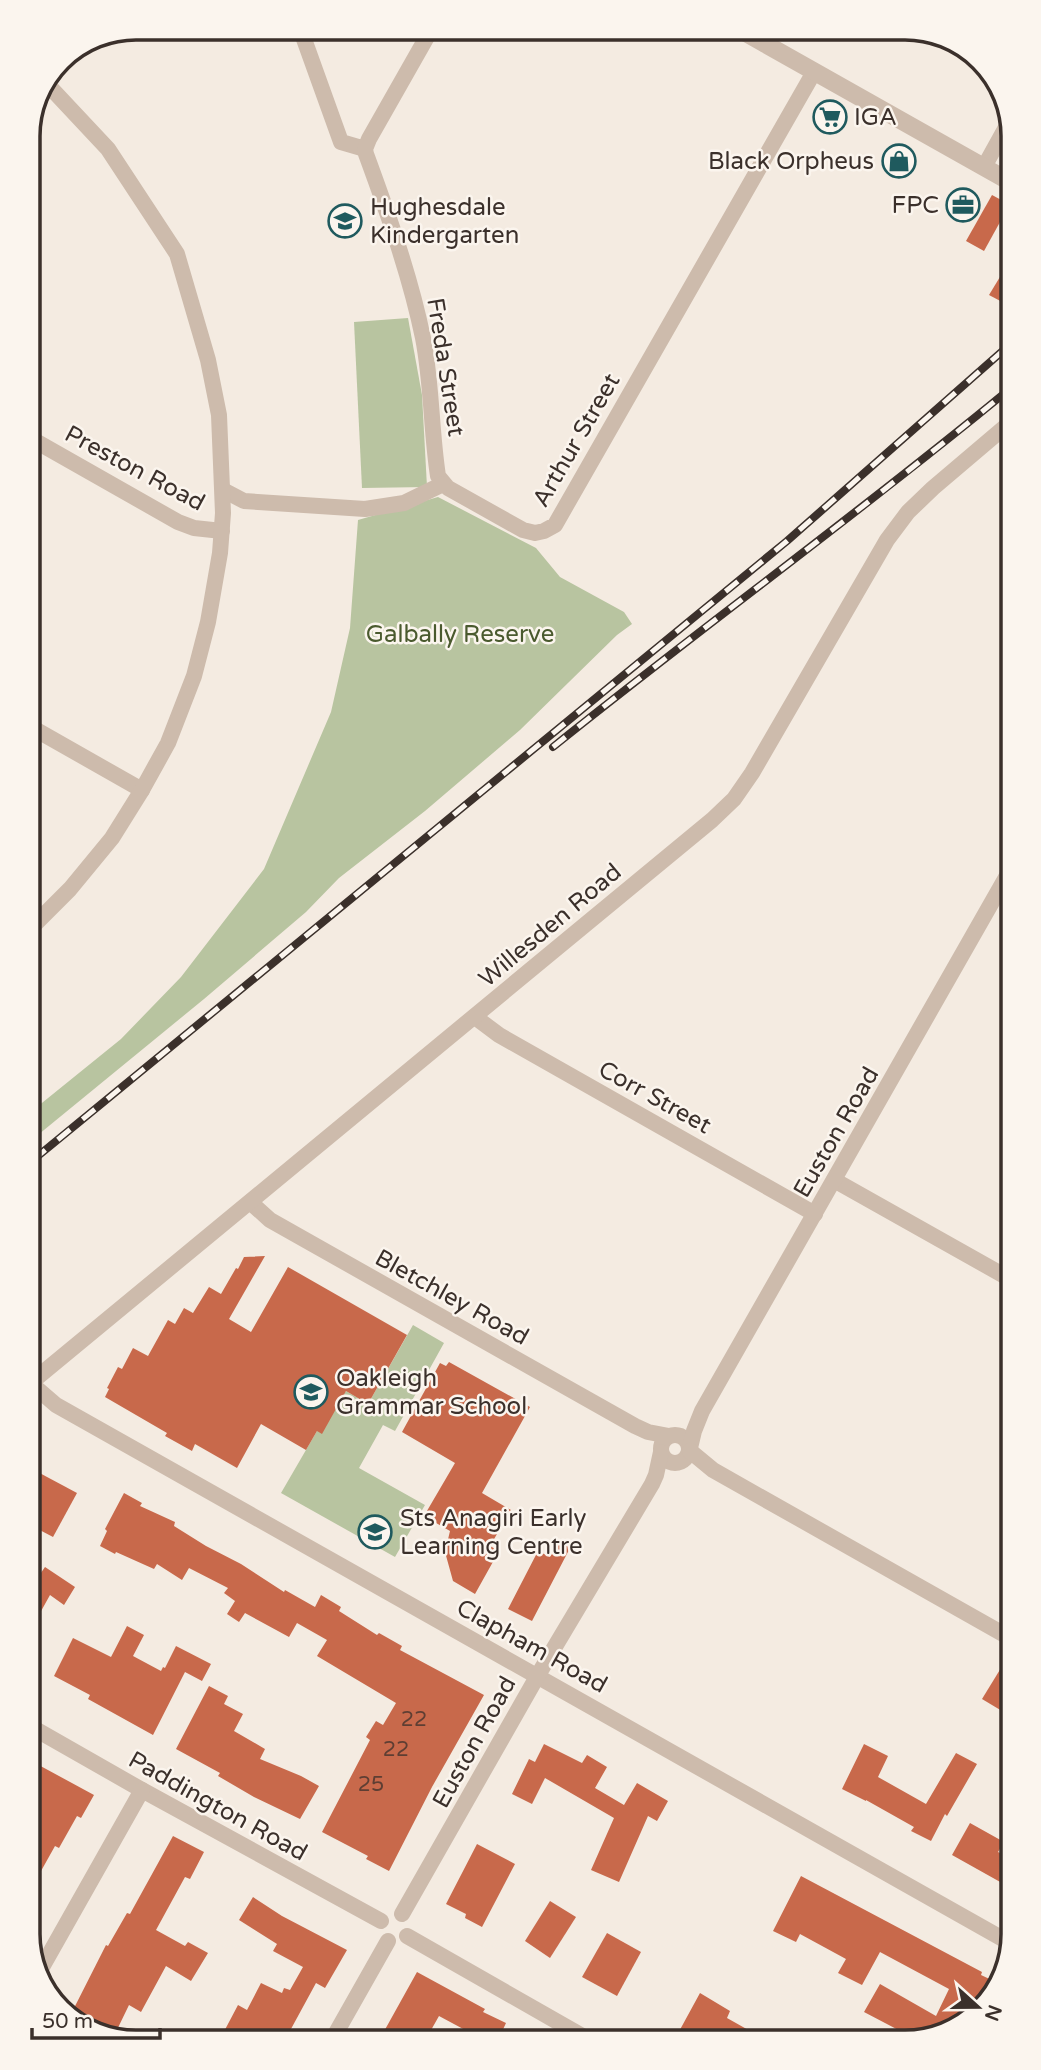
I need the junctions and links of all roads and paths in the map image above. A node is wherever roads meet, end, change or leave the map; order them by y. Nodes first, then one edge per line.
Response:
1 (304, 40) edge
2 (425, 40) edge
3 (774, 40) edge
4 (814, 72) junction
5 (53, 90) edge
6 (1001, 136) edge
7 (365, 149) junction
8 (984, 167) junction
9 (1001, 177) edge
10 (1001, 430) edge
11 (40, 444) edge
12 (443, 484) junction
13 (223, 490) junction
14 (222, 531) junction
15 (40, 732) edge
16 (142, 790) junction
17 (1001, 886) edge
18 (40, 919) edge
19 (475, 1017) junction
20 (834, 1180) junction
21 (250, 1202) junction
22 (815, 1213) junction
23 (1001, 1274) edge
24 (40, 1375) edge
25 (40, 1391) edge
26 (702, 1410) junction
27 (666, 1443) junction
28 (685, 1456) junction
29 (652, 1484) junction
30 (1001, 1633) edge
31 (538, 1675) junction
32 (40, 1732) edge
33 (142, 1790) junction
34 (402, 1914) junction
35 (381, 1921) junction
36 (407, 1936) junction
37 (1001, 1938) edge
38 (388, 1941) junction
39 (45, 1962) edge
40 (337, 2030) edge
41 (572, 2030) edge

1 - 7 street
2 - 7 street
3 - 4 street
4 - 8 street
4 - 12 street, Arthur Street
5 - 13 street
6 - 8 street
7 - 12 street, Freda Street
8 - 9 street
10 - 19 street, Willesden Road
11 - 14 street, Preston Road
12 - 13 street
13 - 14 street
14 - 16 street
15 - 16 street
16 - 18 street
17 - 20 street, Euston Road
19 - 21 street, Willesden Road
19 - 22 street, Corr Street
20 - 22 street, Euston Road
20 - 23 street
21 - 24 street, Willesden Road
21 - 27 street, Bletchley Road
22 - 26 street, Euston Road
25 - 31 street, Clapham Road
26 - 27 street, Euston Road
26 - 28 street, Euston Road
27 - 28 street
27 - 28 street
27 - 29 street, Euston Road
28 - 29 street, Euston Road
28 - 30 street
29 - 31 street, Euston Road
31 - 34 street, Euston Road
31 - 37 street, Clapham Road
32 - 33 street, Paddington Road
33 - 35 street, Paddington Road
33 - 39 street
34 - 35 street
34 - 36 street
35 - 38 street
36 - 38 street
36 - 41 street
38 - 40 street

